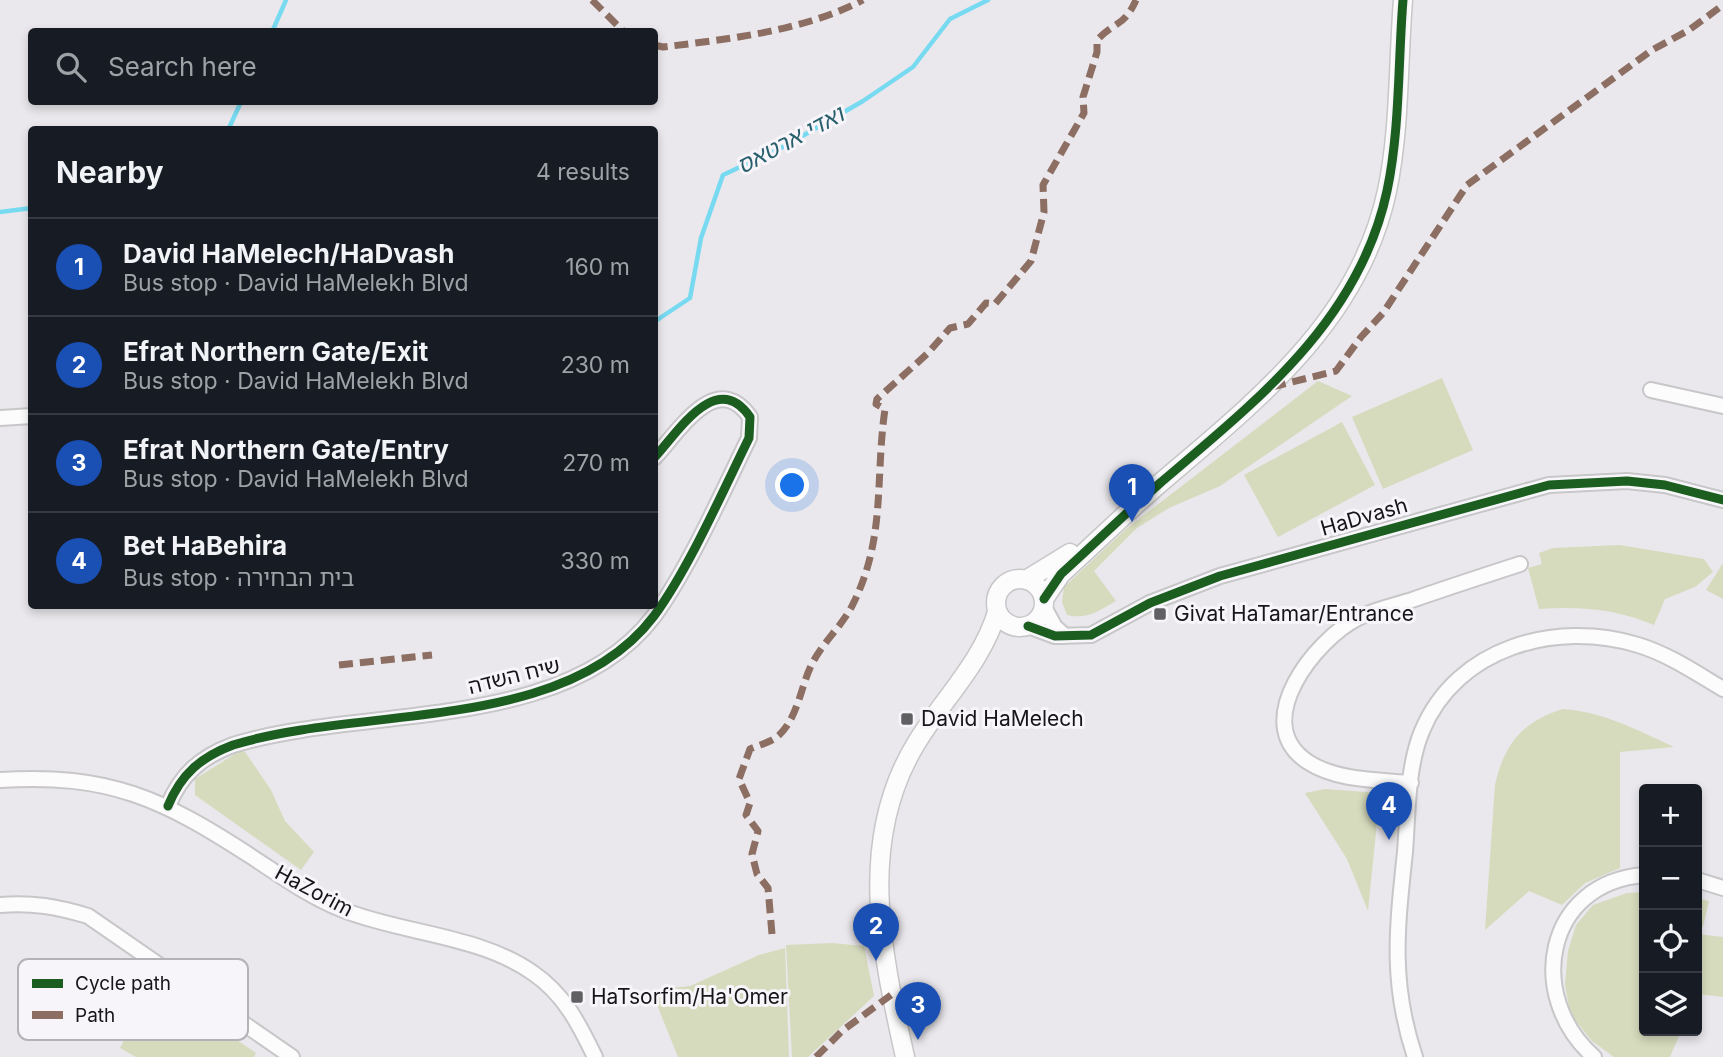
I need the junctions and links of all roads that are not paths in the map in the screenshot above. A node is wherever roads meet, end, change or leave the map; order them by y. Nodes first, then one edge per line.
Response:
1 (1403, 0) edge
2 (1651, 390) dead end
3 (1723, 406) edge
4 (28, 416) edge
5 (0, 418) edge
6 (658, 454) edge
7 (1156, 487) junction
8 (1723, 500) edge
9 (1520, 564) dead end
10 (1026, 580) junction
11 (1044, 603) junction
12 (658, 609) edge
13 (658, 609) edge
14 (997, 612) junction
15 (1024, 626) junction
16 (1067, 637) junction
17 (981, 653) junction
18 (1723, 689) edge
19 (0, 780) edge
20 (1411, 783) junction
21 (168, 806) junction
22 (1639, 876) edge
23 (1702, 881) edge
24 (1723, 887) edge
25 (0, 905) edge
26 (150, 959) edge
27 (248, 1027) edge
28 (292, 1057) edge
29 (595, 1057) edge
30 (905, 1057) edge
31 (1415, 1057) edge
32 (1594, 1057) edge

1 - 7 street
2 - 3 street
4 - 5 street
6 - 12 street, שיח השדה
7 - 10 street
7 - 11 street
8 - 16 street, HaDvash
9 - 20 street
10 - 11 street
10 - 14 street
11 - 15 street
11 - 16 street
13 - 21 street, שיח השדה
14 - 15 street
14 - 17 street
15 - 16 street, HaDvash
15 - 17 street
17 - 30 street
18 - 20 street
19 - 21 street, HaZorim
20 - 31 street
21 - 29 street, HaZorim
22 - 32 street
23 - 24 street
25 - 26 street
27 - 28 street

